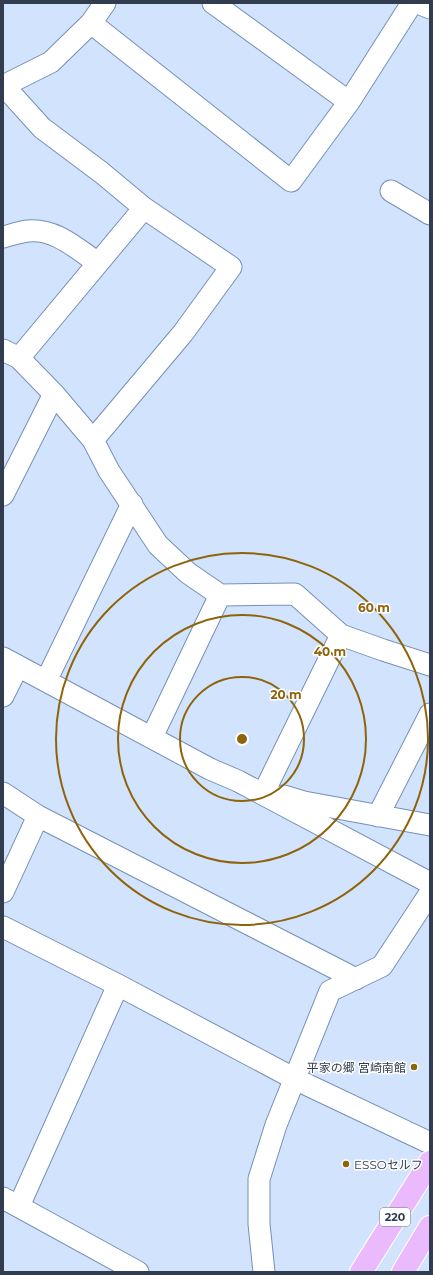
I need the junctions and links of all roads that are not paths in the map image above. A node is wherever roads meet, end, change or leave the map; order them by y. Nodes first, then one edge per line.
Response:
1 (105, 3) edge
2 (213, 3) edge
3 (412, 3) edge
4 (418, 3) edge
5 (430, 8) edge
6 (91, 23) junction
7 (3, 86) edge
8 (349, 102) junction
9 (391, 191) dead end
10 (144, 208) junction
11 (430, 214) edge
12 (3, 237) edge
13 (98, 263) junction
14 (11, 354) edge
15 (54, 394) junction
16 (93, 440) junction
17 (3, 495) edge
18 (132, 504) junction
19 (220, 595) junction
20 (342, 635) junction
21 (10, 662) edge
22 (430, 665) edge
23 (46, 681) junction
24 (3, 696) edge
25 (430, 714) edge
26 (152, 738) junction
27 (238, 781) junction
28 (265, 790) junction
29 (3, 793) edge
30 (38, 816) junction
31 (378, 816) junction
32 (430, 825) edge
33 (430, 883) edge
34 (3, 892) edge
35 (430, 893) edge
36 (3, 927) edge
37 (356, 979) junction
38 (118, 985) junction
39 (295, 1079) junction
40 (430, 1143) edge
41 (430, 1162) edge
42 (11, 1202) edge
43 (430, 1227) edge
44 (138, 1272) edge
45 (264, 1272) edge
46 (361, 1272) edge
47 (403, 1272) edge

1 - 6 street
2 - 8 street
3 - 8 street
4 - 5 street
6 - 7 street
6 - 8 street
7 - 10 street
9 - 11 street
10 - 13 street
10 - 16 street
12 - 13 street
13 - 14 street
14 - 15 street
15 - 16 street
15 - 17 street
16 - 18 street
18 - 19 street
18 - 23 street
19 - 20 street
19 - 26 street
20 - 22 street
20 - 28 street
21 - 23 street
21 - 24 street
23 - 26 street
25 - 31 street
26 - 27 street
27 - 28 street
27 - 33 street
28 - 31 street
29 - 30 street
30 - 34 street
30 - 37 street
31 - 32 street
35 - 37 street
36 - 38 street
37 - 39 street
38 - 39 street
38 - 42 street
39 - 40 street
39 - 45 street
41 - 46 highway, 220
42 - 44 street
43 - 47 highway, 220

